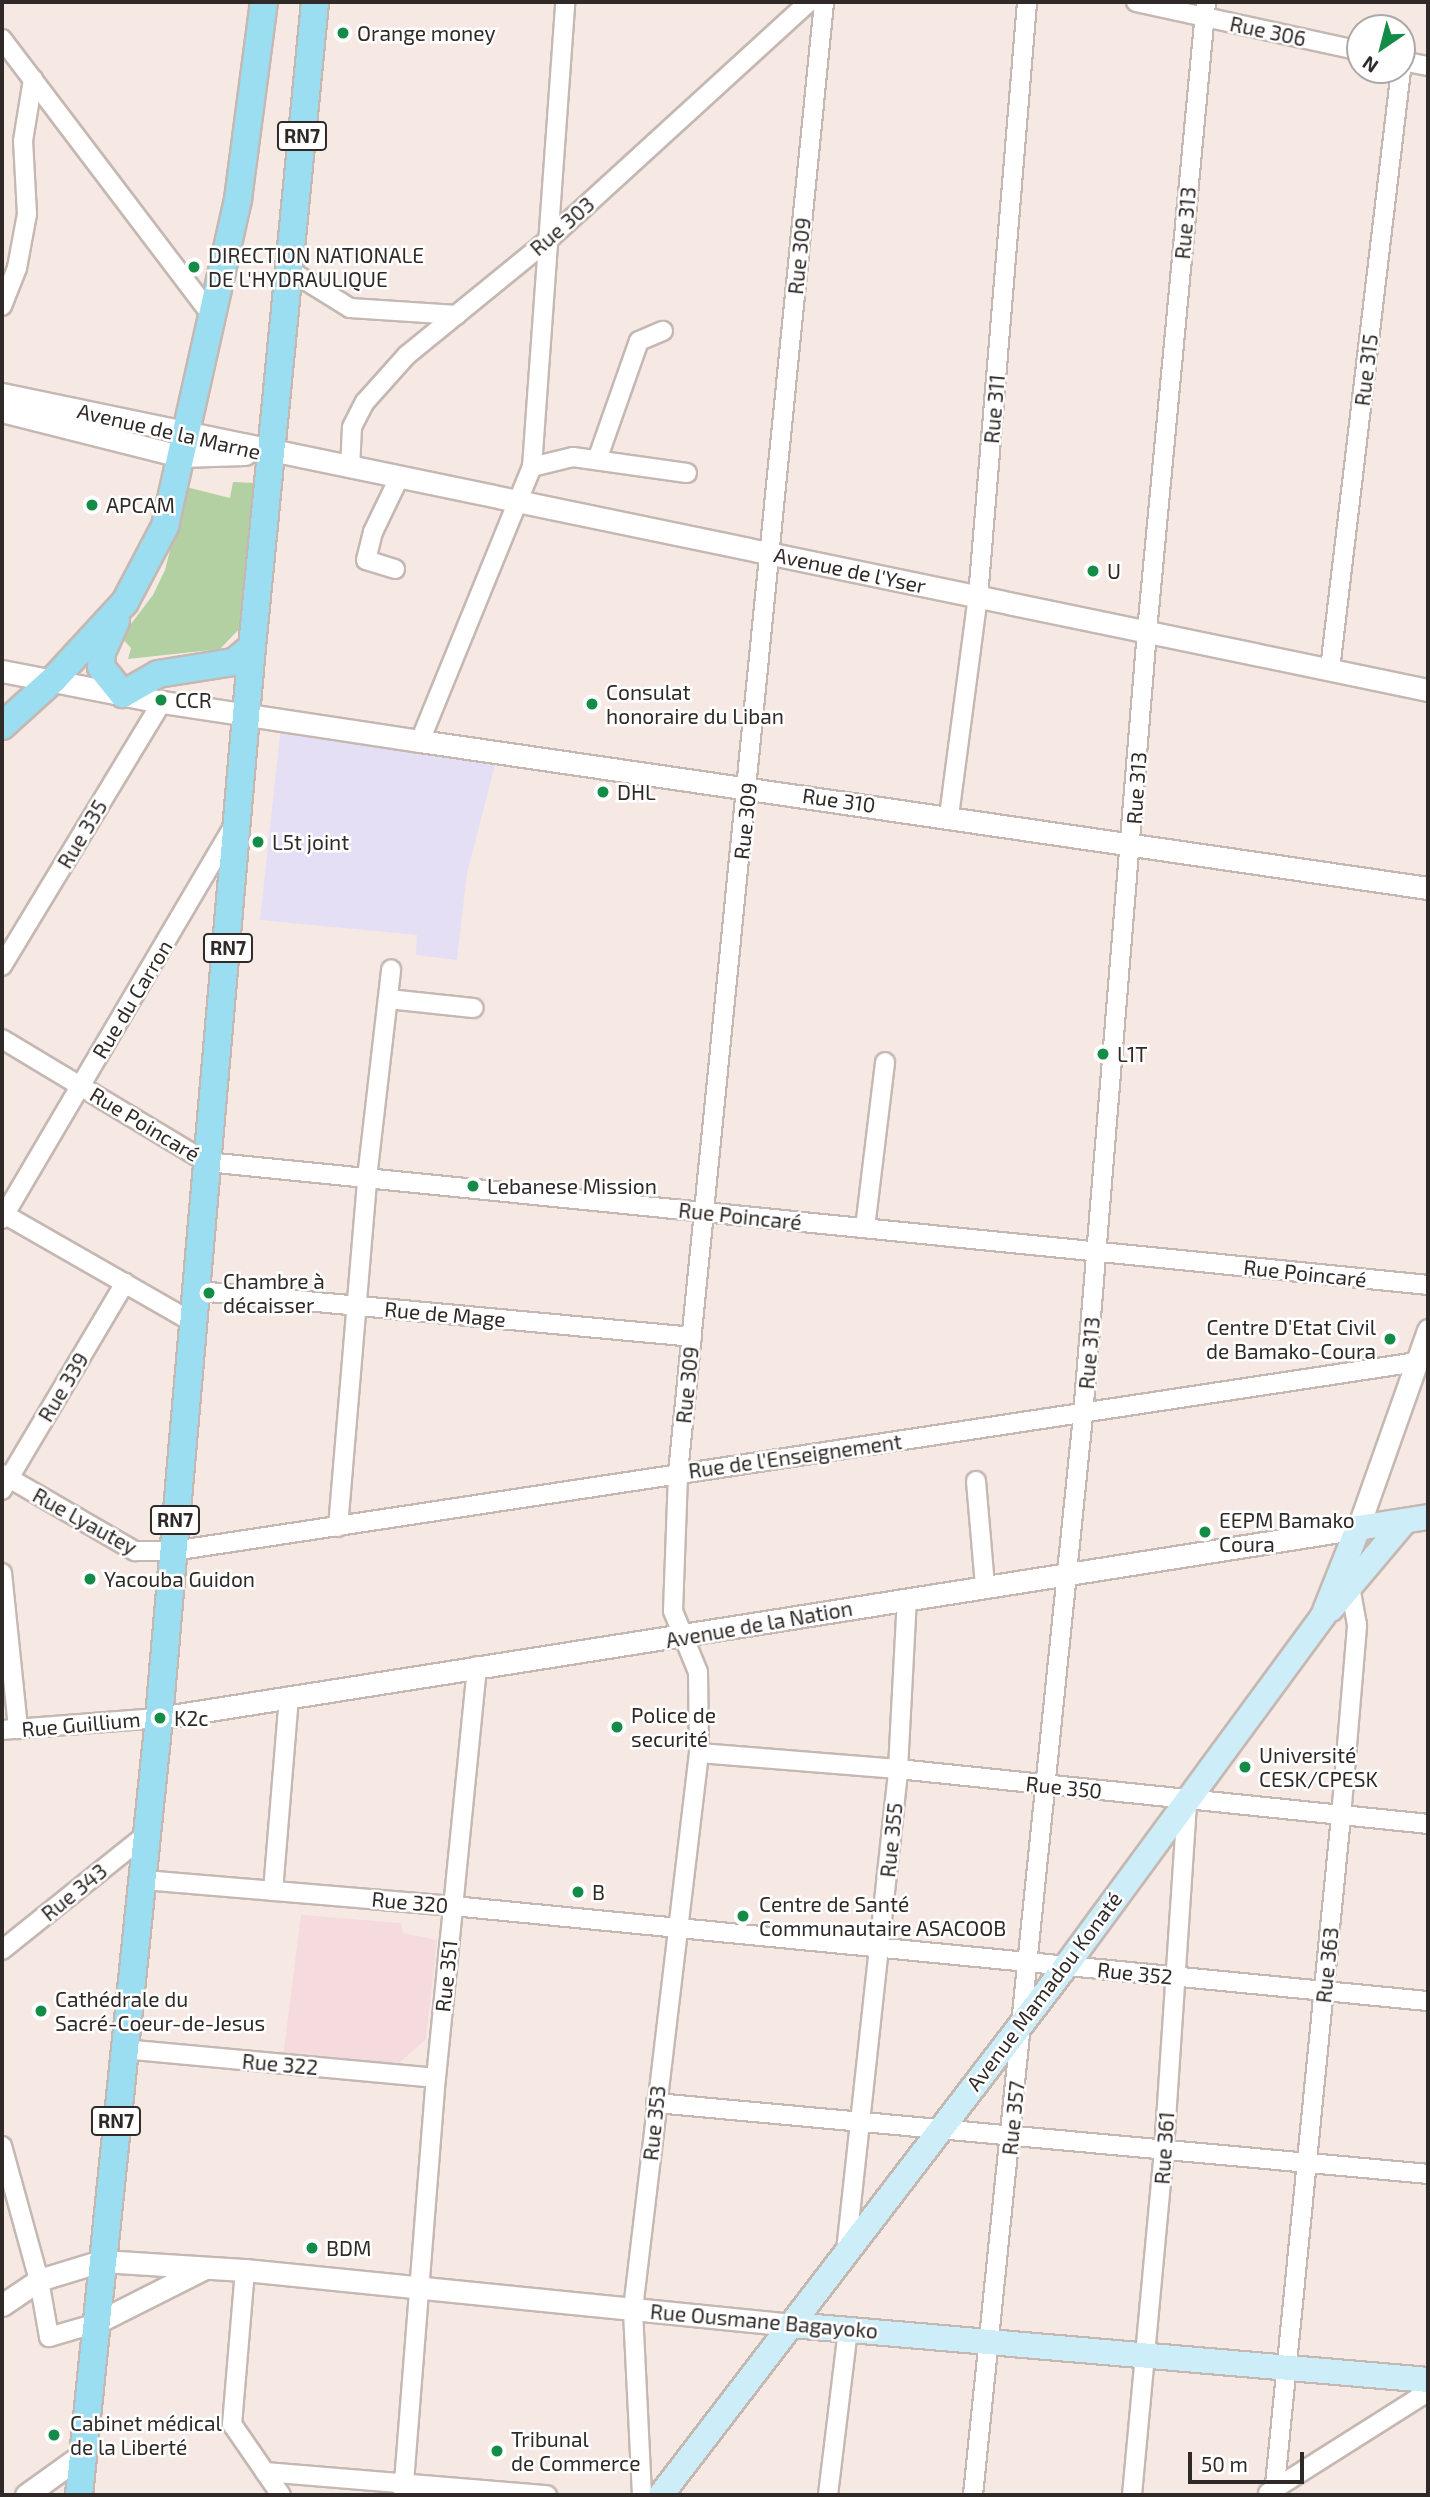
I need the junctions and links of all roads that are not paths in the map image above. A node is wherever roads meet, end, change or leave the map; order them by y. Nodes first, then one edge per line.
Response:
1 (264, 2) edge
2 (315, 2) edge
3 (565, 2) edge
4 (809, 2) edge
5 (824, 2) edge
6 (1027, 2) edge
7 (1136, 2) edge
8 (1205, 9) edge
9 (2, 39) edge
10 (1346, 47) edge
11 (33, 79) junction
12 (1399, 84) edge
13 (547, 241) junction
14 (289, 270) junction
15 (2, 306) edge
16 (457, 314) junction
17 (212, 316) junction
18 (663, 331) dead end
19 (2, 394) edge
20 (2, 411) edge
21 (183, 445) junction
22 (272, 454) junction
23 (597, 460) junction
24 (532, 467) junction
25 (349, 468) junction
26 (687, 472) dead end
27 (399, 478) junction
28 (521, 501) junction
29 (770, 553) junction
30 (395, 569) dead end
31 (978, 597) junction
32 (125, 602) junction
33 (1147, 631) junction
34 (252, 647) junction
35 (1331, 670) junction
36 (2, 671) edge
37 (54, 679) junction
38 (1428, 690) edge
39 (122, 694) junction
40 (162, 702) junction
41 (250, 715) junction
42 (2, 726) edge
43 (420, 741) junction
44 (749, 786) junction
45 (241, 814) junction
46 (949, 816) junction
47 (1132, 843) junction
48 (1428, 888) edge
49 (2, 966) edge
50 (391, 969) dead end
51 (388, 999) junction
52 (474, 1008) dead end
53 (2, 1039) edge
54 (885, 1062) dead end
55 (80, 1086) junction
56 (207, 1162) junction
57 (367, 1178) junction
58 (705, 1212) junction
59 (3, 1215) edge
60 (865, 1228) junction
61 (1098, 1252) junction
62 (125, 1283) junction
63 (1428, 1285) edge
64 (198, 1291) junction
65 (355, 1306) junction
66 (194, 1323) junction
67 (1428, 1330) edge
68 (692, 1337) junction
69 (1417, 1362) junction
70 (1083, 1415) junction
71 (678, 1473) junction
72 (976, 1480) dead end
73 (4, 1481) edge
74 (1416, 1519) edge
75 (338, 1527) junction
76 (1358, 1528) junction
77 (173, 1551) junction
78 (1344, 1564) junction
79 (2, 1573) edge
80 (1065, 1573) junction
81 (985, 1586) junction
82 (1352, 1589) junction
83 (907, 1599) junction
84 (1323, 1616) junction
85 (684, 1638) junction
86 (477, 1666) junction
87 (289, 1696) junction
88 (159, 1718) junction
89 (10, 1730) edge
90 (698, 1753) junction
91 (898, 1769) junction
92 (1045, 1784) junction
93 (1187, 1800) junction
94 (1341, 1817) junction
95 (1428, 1824) edge
96 (147, 1834) junction
97 (144, 1880) junction
98 (273, 1891) junction
99 (453, 1906) junction
100 (675, 1928) junction
101 (879, 1948) junction
102 (2, 1950) edge
103 (1028, 1962) junction
104 (1066, 1966) junction
105 (1175, 1976) junction
106 (1324, 1991) junction
107 (1428, 2001) edge
108 (1023, 2018) junction
109 (124, 2049) junction
110 (436, 2078) junction
111 (656, 2103) junction
112 (860, 2122) junction
113 (939, 2129) junction
114 (1011, 2136) junction
115 (2, 2146) edge
116 (1164, 2150) junction
117 (1306, 2163) junction
118 (1428, 2174) edge
119 (846, 2251) junction
120 (101, 2261) junction
121 (206, 2268) junction
122 (245, 2270) junction
123 (39, 2280) junction
124 (419, 2287) junction
125 (2, 2305) edge
126 (633, 2309) junction
127 (94, 2324) junction
128 (792, 2325) junction
129 (848, 2329) junction
130 (989, 2341) junction
131 (1146, 2355) junction
132 (1287, 2366) junction
133 (1428, 2380) edge
134 (1428, 2392) edge
135 (83, 2454) junction
136 (265, 2472) junction
137 (404, 2491) edge
138 (1271, 2493) edge
139 (26, 2495) edge
140 (79, 2495) edge
141 (281, 2495) edge
142 (547, 2495) edge
143 (642, 2495) edge
144 (661, 2495) edge
145 (828, 2495) edge
146 (972, 2495) edge
147 (1132, 2495) edge

1 - 17 main road
2 - 14 main road, RN7
3 - 13 street
4 - 13 street, Rue 303
5 - 29 street, Rue 309
6 - 31 street, Rue 311
7 - 8 street, Rue 306
8 - 10 street, Rue 306
8 - 33 street, Rue 313
9 - 11 street
11 - 15 street
11 - 17 street
12 - 35 street, Rue 315
13 - 16 street, Rue 303
13 - 24 street
14 - 16 street
14 - 22 main road, RN7
16 - 25 street, Rue 303
17 - 21 main road
18 - 23 street
19 - 21 street, Avenue de la Marne
20 - 21 street, Avenue de la Marne
21 - 22 street, Avenue de la Marne
21 - 32 main road
22 - 25 street, Avenue de l'Yser
22 - 34 main road, RN7
23 - 24 street
23 - 26 street
24 - 28 street
25 - 27 street, Avenue de l'Yser
27 - 28 street, Avenue de l'Yser
27 - 30 street
28 - 29 street, Avenue de l'Yser
28 - 43 street
29 - 31 street, Avenue de l'Yser
29 - 44 street, Rue 309
31 - 33 street, Avenue de l'Yser
31 - 46 street, Rue 311
32 - 37 main road
32 - 39 main road
33 - 35 street, Avenue de l'Yser
33 - 47 street, Rue 313
34 - 39 main road
34 - 41 main road, RN7
35 - 38 street, Avenue de l'Yser
36 - 37 street, Rue 310
37 - 39 street, Rue 310
37 - 42 main road
39 - 40 street, Rue 310
40 - 41 street, Rue 310
40 - 49 street, Rue 335
41 - 43 street, Rue 310
41 - 45 main road, RN7
43 - 44 street, Rue 310
44 - 46 street, Rue 310
44 - 58 street, Rue 309
45 - 55 street, Rue du Carron
45 - 56 main road, RN7
46 - 47 street, Rue 310
47 - 48 street, Rue 310
47 - 61 street, Rue 313
50 - 51 street
51 - 52 street
51 - 57 street
53 - 55 street, Rue Poincaré
54 - 60 street
55 - 56 street, Rue Poincaré
55 - 59 street, Rue du Carron
56 - 57 street, Rue Poincaré
56 - 64 main road, RN7
57 - 58 street, Rue Poincaré
57 - 65 street
58 - 60 street, Rue Poincaré
58 - 68 street, Rue 309
59 - 62 street
60 - 61 street, Rue Poincaré
61 - 63 street, Rue Poincaré
61 - 70 street, Rue 313
62 - 66 street
62 - 73 street, Rue 339
64 - 65 street, Rue de Mage
64 - 66 main road, RN7
65 - 68 street, Rue de Mage
65 - 75 street
66 - 77 main road, RN7
67 - 69 street
68 - 71 street, Rue 309
69 - 70 street, Rue de l'Enseignement
69 - 76 street
70 - 71 street, Rue de l'Enseignement
70 - 80 street, Rue 313
71 - 75 street, Rue de l'Enseignement
71 - 85 street, Rue 309
72 - 81 street
73 - 77 street, Rue Lyautey
74 - 76 main road
74 - 82 main road
75 - 77 street, Rue de l'Enseignement
76 - 78 main road, Avenue Mamadou Konaté
76 - 80 street, Avenue de la Nation
77 - 88 main road, RN7
78 - 82 street, Rue 363
78 - 84 main road, Avenue Mamadou Konaté
79 - 89 street
80 - 81 street, Avenue de la Nation
80 - 92 street, Rue 357
81 - 83 street, Avenue de la Nation
82 - 84 main road
82 - 94 street, Rue 363
83 - 85 street, Avenue de la Nation
83 - 91 street, Rue 355
84 - 93 main road, Avenue Mamadou Konaté
85 - 86 street, Avenue de la Nation
85 - 90 street, Rue 309
86 - 87 street, Avenue de la Nation
86 - 99 street, Rue 351
87 - 88 street, Avenue de la Nation
87 - 98 street
88 - 89 street, Rue Guillium
88 - 96 main road, RN7
90 - 91 street, Rue 350
90 - 100 street, Rue 353
91 - 92 street, Rue 350
91 - 101 street, Rue 355
92 - 93 street, Rue 350
92 - 103 street, Rue 357
93 - 94 street, Rue 350
93 - 104 main road, Avenue Mamadou Konaté
93 - 105 street, Rue 361
94 - 95 street, Rue 350
94 - 106 street, Rue 363
96 - 97 main road, RN7
96 - 102 street, Rue 343
97 - 98 street, Rue 320
97 - 109 main road, RN7
98 - 99 street, Rue 320
99 - 100 street, Rue 320
99 - 110 street, Rue 351
100 - 101 street, Rue 352
100 - 111 street, Rue 353
101 - 103 street, Rue 352
101 - 112 street, Rue 355
103 - 104 street, Rue 352
103 - 108 street, Rue 357
104 - 105 street, Rue 352
104 - 108 main road, Avenue Mamadou Konaté
105 - 106 street, Rue 352
105 - 116 street, Rue 361
106 - 107 street, Rue 352
106 - 117 street, Rue 363
108 - 113 main road, Avenue Mamadou Konaté
108 - 114 street, Rue 357
109 - 110 street, Rue 322
109 - 120 main road, RN7
110 - 124 street, Rue 351
111 - 112 street
111 - 126 street, Rue 353
112 - 113 street
112 - 119 street, Rue 355
113 - 114 street
113 - 119 main road, Avenue Mamadou Konaté
114 - 116 street
114 - 130 street, Rue 357
115 - 123 street
116 - 117 street
116 - 131 street, Rue 361
117 - 118 street
117 - 132 street, Rue 363
119 - 128 main road, Avenue Mamadou Konaté
120 - 121 street, Rue Ousmane Bagayoko
120 - 123 street
120 - 127 main road, RN7
121 - 122 street, Rue Ousmane Bagayoko
121 - 127 street
122 - 124 street, Rue Ousmane Bagayoko
122 - 136 street
123 - 125 street
123 - 127 street
124 - 126 street, Rue Ousmane Bagayoko
124 - 137 street, Rue 351
126 - 128 street, Rue Ousmane Bagayoko
126 - 143 street, Rue 353
127 - 135 main road, RN7
128 - 129 main road, Rue Ousmane Bagayoko
128 - 144 main road, Avenue Mamadou Konaté
129 - 130 main road, Rue Ousmane Bagayoko
129 - 145 street
130 - 131 main road, Rue Ousmane Bagayoko
130 - 146 street, Rue 357
131 - 132 main road, Rue Ousmane Bagayoko
131 - 147 street, Rue 361
132 - 133 main road, Rue Ousmane Bagayoko
132 - 138 street, Rue 363
134 - 138 street
135 - 139 street
135 - 140 main road, RN7
136 - 137 street
136 - 141 street
137 - 142 street

